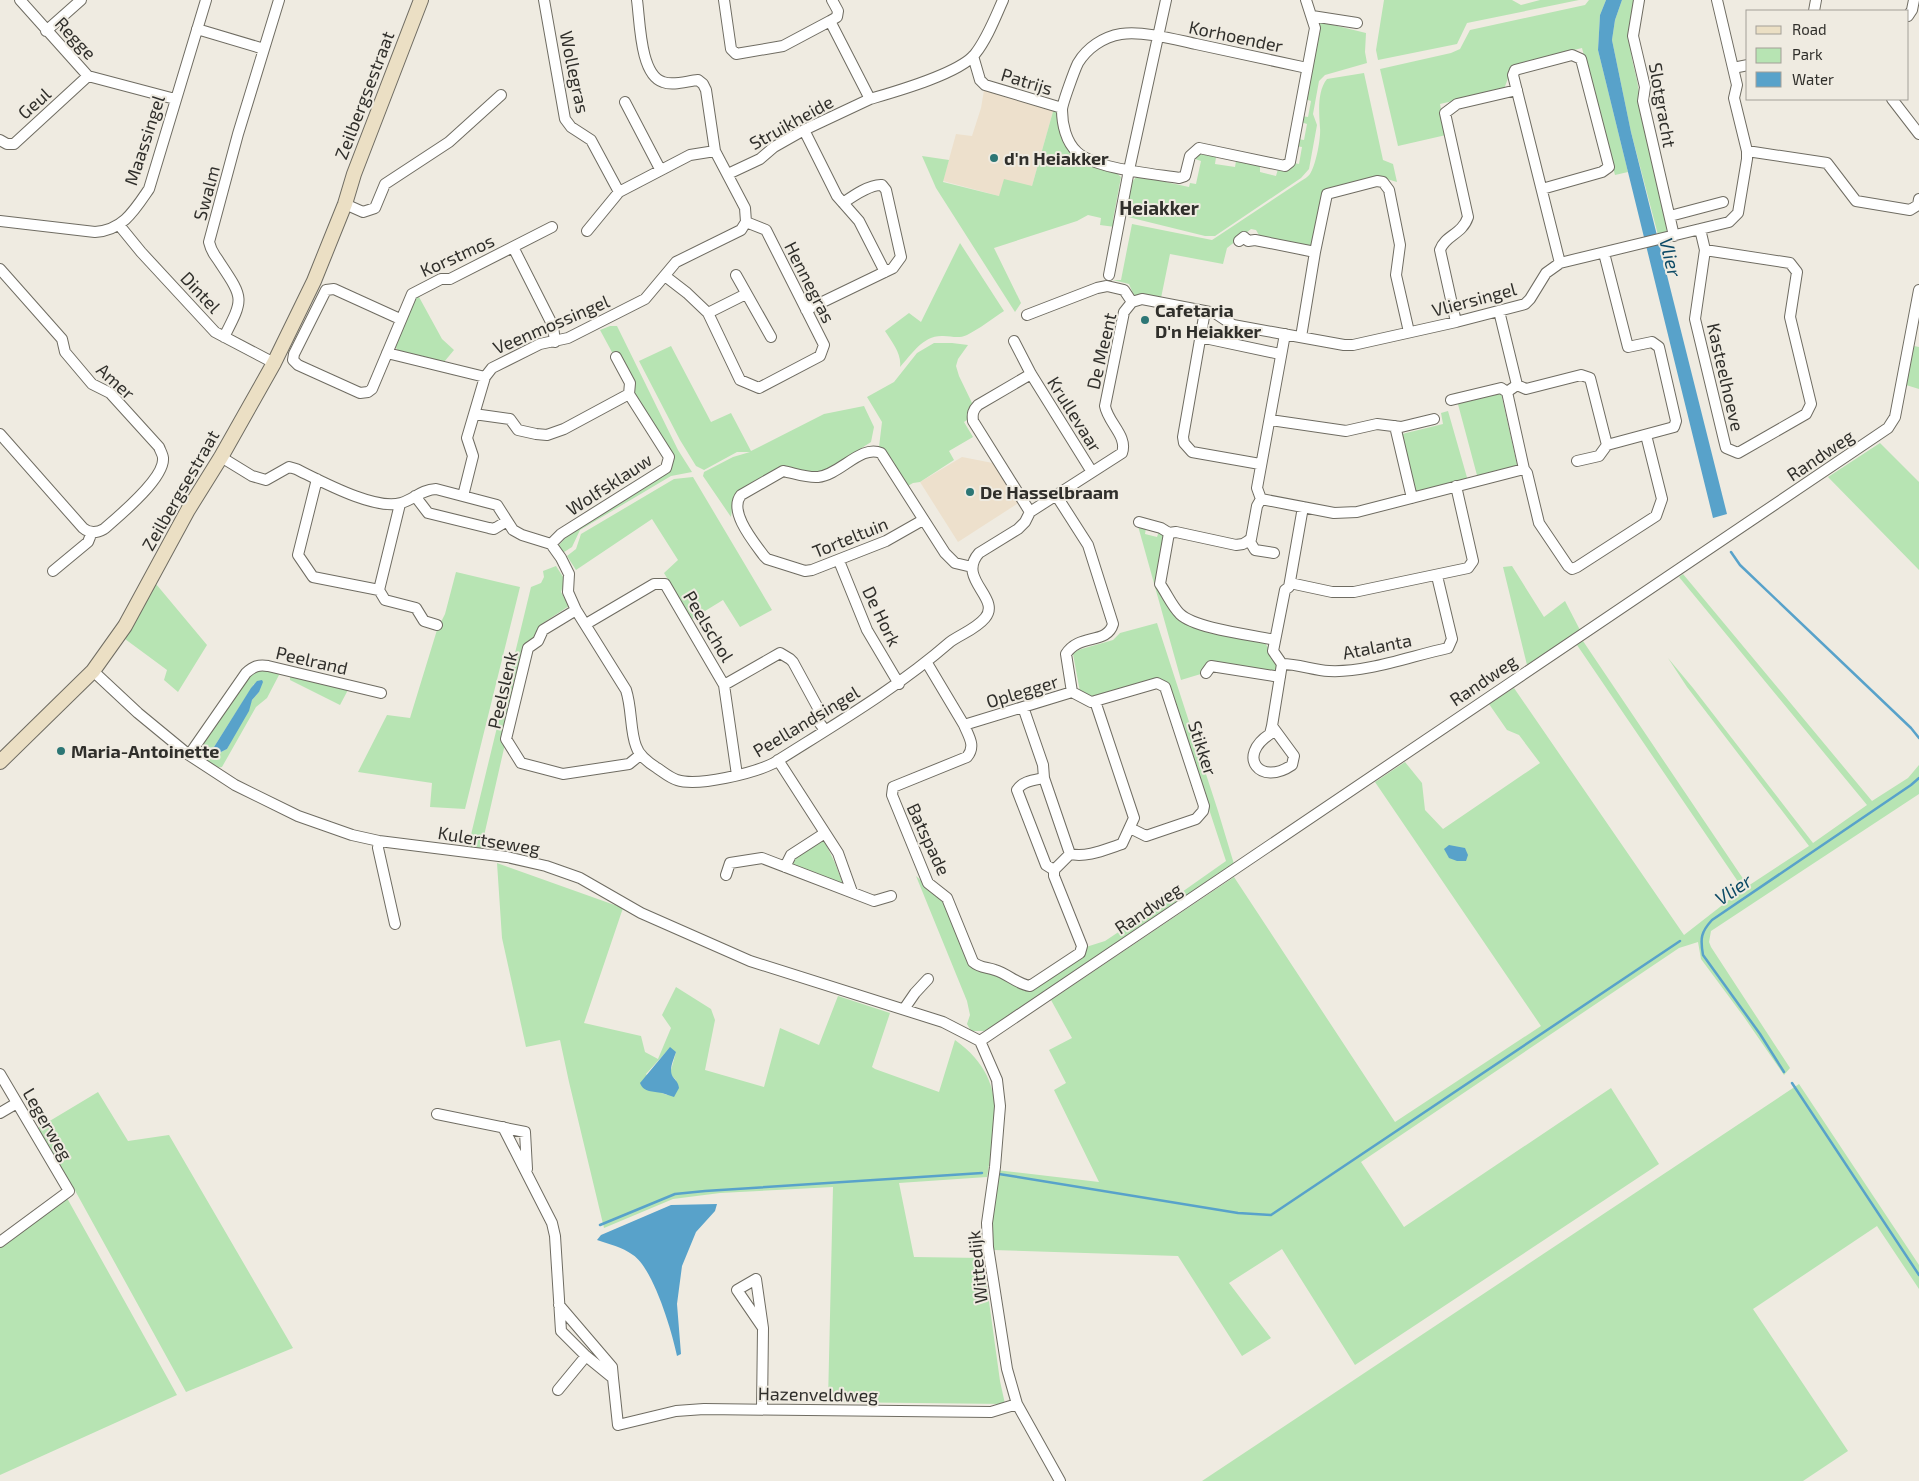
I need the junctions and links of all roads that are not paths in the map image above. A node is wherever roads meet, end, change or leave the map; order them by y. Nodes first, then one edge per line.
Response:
1 (20, 0) edge
2 (81, 0) edge
3 (206, 0) edge
4 (279, 0) edge
5 (421, 0) edge
6 (544, 0) edge
7 (637, 0) edge
8 (724, 0) edge
9 (832, 0) edge
10 (1003, 0) edge
11 (1166, 0) edge
12 (1306, 0) edge
13 (1639, 0) edge
14 (1717, 0) edge
15 (1914, 0) edge
16 (1909, 14) edge
17 (1312, 16) junction
18 (830, 21) junction
19 (1357, 23) dead end
20 (197, 29) junction
21 (46, 31) junction
22 (1159, 36) junction
23 (264, 49) junction
24 (974, 56) junction
25 (1746, 65) edge
26 (1308, 68) junction
27 (1733, 68) junction
28 (88, 76) junction
29 (1516, 90) junction
30 (501, 95) dead end
31 (175, 99) junction
32 (870, 99) junction
33 (1895, 100) edge
34 (625, 102) dead end
35 (1062, 108) junction
36 (804, 130) junction
37 (1919, 134) edge
38 (0, 140) edge
39 (715, 151) junction
40 (1747, 152) junction
41 (660, 169) junction
42 (1129, 170) junction
43 (728, 174) junction
44 (1542, 189) junction
45 (619, 192) junction
46 (1919, 199) edge
47 (1723, 202) dead end
48 (844, 203) junction
49 (345, 204) junction
50 (1670, 216) junction
51 (0, 221) edge
52 (746, 222) junction
53 (119, 224) junction
54 (552, 227) dead end
55 (1700, 230) junction
56 (587, 231) dead end
57 (1669, 237) junction
58 (1239, 241) dead end
59 (513, 248) junction
60 (1705, 250) junction
61 (1315, 252) junction
62 (1604, 253) junction
63 (1560, 263) junction
64 (0, 269) edge
65 (885, 272) junction
66 (736, 275) dead end
67 (1109, 275) dead end
68 (665, 276) junction
69 (1919, 290) edge
70 (746, 294) junction
71 (1132, 302) junction
72 (806, 310) junction
73 (1205, 311) junction
74 (1499, 311) junction
75 (708, 313) junction
76 (1027, 315) dead end
77 (400, 319) junction
78 (1456, 322) junction
79 (1409, 332) junction
80 (1285, 334) junction
81 (224, 337) junction
82 (771, 337) dead end
83 (1200, 337) junction
84 (1301, 337) junction
85 (1014, 341) dead end
86 (555, 342) junction
87 (387, 353) junction
88 (1280, 354) junction
89 (616, 357) dead end
90 (274, 363) junction
91 (1031, 374) junction
92 (485, 377) junction
93 (1517, 385) junction
94 (1507, 392) junction
95 (629, 394) junction
96 (1451, 400) dead end
97 (474, 414) junction
98 (1434, 419) dead end
99 (1270, 420) junction
100 (1395, 426) junction
101 (0, 434) edge
102 (1646, 435) junction
103 (1607, 445) junction
104 (221, 457) junction
105 (1577, 461) dead end
106 (1260, 464) junction
107 (1524, 469) junction
108 (1092, 472) junction
109 (317, 479) junction
110 (1456, 486) junction
111 (1056, 495) junction
112 (415, 496) junction
113 (463, 496) junction
114 (1412, 498) junction
115 (1261, 499) junction
116 (400, 504) junction
117 (1303, 507) junction
118 (1030, 512) junction
119 (923, 520) junction
120 (507, 521) junction
121 (1139, 522) dead end
122 (92, 532) junction
123 (1169, 533) junction
124 (1249, 540) junction
125 (551, 544) junction
126 (1274, 553) dead end
127 (839, 561) junction
128 (972, 567) junction
129 (53, 571) dead end
130 (1437, 576) junction
131 (1290, 583) junction
132 (379, 590) junction
133 (576, 610) junction
134 (586, 624) junction
135 (437, 625) dead end
136 (1275, 640) junction
137 (927, 663) junction
138 (1282, 664) junction
139 (93, 671) junction
140 (1206, 673) dead end
141 (1280, 677) junction
142 (899, 684) junction
143 (724, 685) junction
144 (1072, 692) junction
145 (382, 693) dead end
146 (1096, 701) junction
147 (1023, 707) junction
148 (964, 725) junction
149 (1272, 726) junction
150 (825, 730) junction
151 (189, 755) junction
152 (640, 755) junction
153 (778, 760) junction
154 (0, 762) edge
155 (737, 775) junction
156 (1044, 778) junction
157 (1130, 828) junction
158 (825, 833) junction
159 (379, 841) junction
160 (1070, 854) junction
161 (785, 867) junction
162 (1054, 870) junction
163 (726, 875) dead end
164 (852, 892) junction
165 (891, 896) dead end
166 (395, 924) dead end
167 (928, 979) dead end
168 (904, 1009) junction
169 (980, 1041) junction
170 (0, 1074) edge
171 (17, 1103) junction
172 (0, 1113) edge
173 (437, 1114) dead end
174 (503, 1127) junction
175 (528, 1174) junction
176 (0, 1242) edge
177 (559, 1305) junction
178 (763, 1328) dead end
179 (586, 1356) junction
180 (613, 1378) junction
181 (558, 1390) dead end
182 (1017, 1404) junction
183 (762, 1410) junction
184 (1060, 1481) edge

1 - 21 street, Regge
2 - 21 street
3 - 20 street, Maassingel
4 - 23 street, Swalm
5 - 49 street, Zeilbergsestraat
6 - 45 street, Wollegras
7 - 39 street
8 - 18 street
9 - 18 street
10 - 24 street
11 - 22 street
12 - 17 street, Korhoender
13 - 50 street, Slotgracht
14 - 27 street, Vliersingel
15 - 16 street
17 - 19 street
17 - 26 street, Korhoender
18 - 32 street
20 - 23 street
20 - 31 street, Maassingel
21 - 28 street, Regge
22 - 26 street, Korhoender
22 - 35 street, Korhoender
22 - 42 street
23 - 81 street, Swalm
24 - 32 street, Struikheide
24 - 35 street, Patrijs
25 - 27 street
26 - 42 street, Korhoender
27 - 40 street, Vliersingel
28 - 31 street, Regge
28 - 38 street, Geul
29 - 44 street
29 - 44 street
29 - 78 street
30 - 49 street
31 - 53 street, Maassingel
32 - 36 street, Struikheide
33 - 37 street
34 - 41 street
35 - 42 street, Korhoender
36 - 43 street, Struikheide
36 - 48 street
39 - 41 street
39 - 43 street
40 - 46 street
40 - 55 street, Vliersingel
41 - 45 street
42 - 67 street
43 - 52 street
44 - 63 street
45 - 56 street
47 - 50 street
48 - 65 street
48 - 65 street
49 - 90 street, Zeilbergsestraat
50 - 57 street, Slotgracht
51 - 53 street, Maassingel
52 - 68 street, Veenmossingel
52 - 72 street, Hennegras
53 - 81 street, Dintel
54 - 59 street, Korstmos
55 - 57 street, Vliersingel
55 - 60 street, Kasteelhoeve
57 - 62 street, Vliersingel
58 - 61 street
59 - 77 street, Korstmos
59 - 86 street, Korstmos
60 - 60 street, Kasteelhoeve
61 - 79 street
61 - 84 street
62 - 63 street, Vliersingel
62 - 102 street
63 - 74 street, Vliersingel
64 - 122 street, Amer
65 - 72 street
66 - 70 street
68 - 75 street, Hennegras
68 - 86 street, Veenmossingel
69 - 169 street, Randweg
70 - 75 street
70 - 82 street
71 - 73 street, Vliersingel
71 - 76 street, De Meent
71 - 108 street, De Meent
72 - 75 street, Hennegras
73 - 80 street, Vliersingel
73 - 83 street
74 - 78 street, Vliersingel
74 - 93 street
77 - 87 street, Korstmos
77 - 87 street, Korstmos
78 - 79 street, Vliersingel
79 - 84 street, Vliersingel
80 - 84 street, Vliersingel
80 - 88 street
81 - 90 street, Dintel
83 - 88 street
83 - 106 street
85 - 91 street, Krullevaar
86 - 92 street, Veenmossingel
87 - 92 street
88 - 99 street
89 - 95 street, Wolfsklauw
90 - 104 street, Zeilbergsestraat
91 - 108 street, Krullevaar
91 - 118 street, Krullevaar
92 - 97 street, Veenmossingel
93 - 94 street
93 - 103 street
94 - 96 street
94 - 107 street
95 - 97 street
95 - 125 street, Wolfsklauw
97 - 113 street, Veenmossingel
98 - 100 street
99 - 100 street
99 - 106 street
100 - 114 street
101 - 122 street
102 - 103 street
102 - 107 street
103 - 105 street
104 - 109 street
104 - 139 street, Zeilbergsestraat
106 - 115 street
107 - 110 street
108 - 111 street
109 - 116 street
109 - 132 street
110 - 114 street
110 - 130 street
111 - 118 street
111 - 144 street, Oplegger
112 - 113 street
112 - 116 street
112 - 120 street
113 - 120 street
114 - 117 street
115 - 117 street
115 - 124 street
116 - 132 street
117 - 131 street
118 - 128 street
119 - 127 street, Torteltuin
119 - 127 street, Torteltuin
119 - 128 street, Torteltuin
120 - 125 street
121 - 123 street
122 - 129 street, Amer
123 - 124 street
123 - 136 street
124 - 126 street
125 - 133 street
127 - 142 street, De Hork
128 - 137 street, Peellandsingel
130 - 131 street
130 - 138 street, Atalanta
131 - 136 street
132 - 135 street
133 - 134 street
133 - 152 street, Peelslenk
134 - 143 street, Peelschol
134 - 152 street
136 - 138 street
137 - 142 street, Peellandsingel
137 - 148 street
138 - 141 street
139 - 151 street, Kulertseweg
139 - 154 street, Zeilbergsestraat
140 - 141 street
141 - 149 street
142 - 150 street, Peellandsingel
143 - 150 street
143 - 155 street, Peelschol
144 - 146 street
144 - 147 street, Oplegger
145 - 151 street, Peelrand
146 - 157 street
146 - 157 street, Stikker
147 - 148 street, Oplegger
147 - 156 street
148 - 162 street, Batspade
149 - 149 street
150 - 153 street, Peellandsingel
151 - 159 street, Kulertseweg
152 - 155 street, Peellandsingel
153 - 155 street, Peellandsingel
153 - 158 street
156 - 160 street
156 - 162 street
157 - 160 street
158 - 161 street
158 - 164 street
159 - 166 street
159 - 168 street, Kulertseweg
160 - 162 street
161 - 163 street
161 - 164 street
164 - 165 street
167 - 168 street
168 - 169 street, Kulertseweg
169 - 182 street, Wittedijk
170 - 171 street, Legerweg
171 - 172 street
171 - 176 street, Legerweg
173 - 174 street
174 - 175 street
174 - 175 street
175 - 177 street
177 - 179 street
177 - 180 street
178 - 183 street
179 - 180 street
179 - 181 street
180 - 183 street, Hazenveldweg
182 - 183 street, Hazenveldweg
182 - 184 street, Wittedijk

